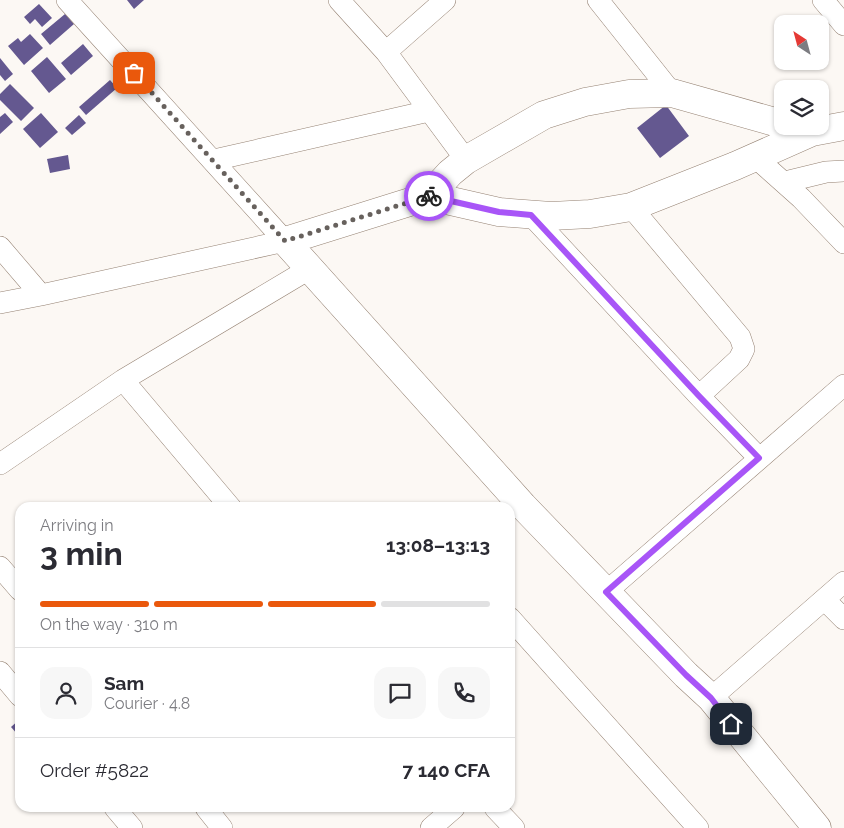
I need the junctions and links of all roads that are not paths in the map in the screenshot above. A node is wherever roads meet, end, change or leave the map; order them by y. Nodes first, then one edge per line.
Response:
1 (67, 0) edge
2 (339, 0) edge
3 (444, 0) edge
4 (598, 0) edge
5 (823, 0) edge
6 (844, 25) edge
7 (386, 52) junction
8 (672, 93) junction
9 (430, 111) junction
10 (774, 122) edge
11 (844, 126) edge
12 (829, 127) edge
13 (791, 135) edge
14 (755, 157) junction
15 (214, 160) junction
16 (466, 160) junction
17 (844, 171) edge
18 (785, 182) junction
19 (430, 196) junction
20 (632, 207) junction
21 (531, 215) junction
22 (285, 241) junction
23 (844, 243) edge
24 (0, 247) edge
25 (309, 270) junction
26 (41, 295) junction
27 (0, 303) edge
28 (123, 380) junction
29 (844, 385) edge
30 (699, 396) junction
31 (759, 458) junction
32 (0, 464) edge
33 (226, 502) edge
34 (507, 502) edge
35 (516, 512) edge
36 (0, 567) edge
37 (844, 582) edge
38 (15, 584) edge
39 (606, 592) junction
40 (825, 600) junction
41 (844, 619) edge
42 (515, 624) edge
43 (0, 672) edge
44 (15, 690) edge
45 (711, 698) junction
46 (118, 812) edge
47 (209, 812) edge
48 (449, 812) edge
49 (499, 812) edge
50 (132, 828) edge
51 (222, 828) edge
52 (431, 828) edge
53 (514, 828) edge
54 (698, 828) edge
55 (817, 828) edge

1 - 15 street
2 - 7 street
3 - 7 street
4 - 8 street
5 - 6 street
7 - 9 street
8 - 10 street
8 - 16 street
9 - 15 street
9 - 16 street
11 - 12 street
13 - 14 street
14 - 18 street
14 - 20 street
15 - 22 street
16 - 19 street
17 - 18 street
18 - 23 street
19 - 21 street
19 - 22 street
20 - 21 street
20 - 30 street
21 - 30 street
22 - 25 street
22 - 26 street
24 - 26 street
25 - 28 street
25 - 34 street
26 - 27 street
28 - 32 street
28 - 33 street
29 - 31 street
30 - 31 street
31 - 39 street
35 - 39 street
36 - 38 street
37 - 40 street
39 - 45 street
40 - 41 street
40 - 45 street
42 - 54 street
43 - 44 street
45 - 55 street
46 - 50 street
47 - 51 street
48 - 52 street
49 - 53 street

